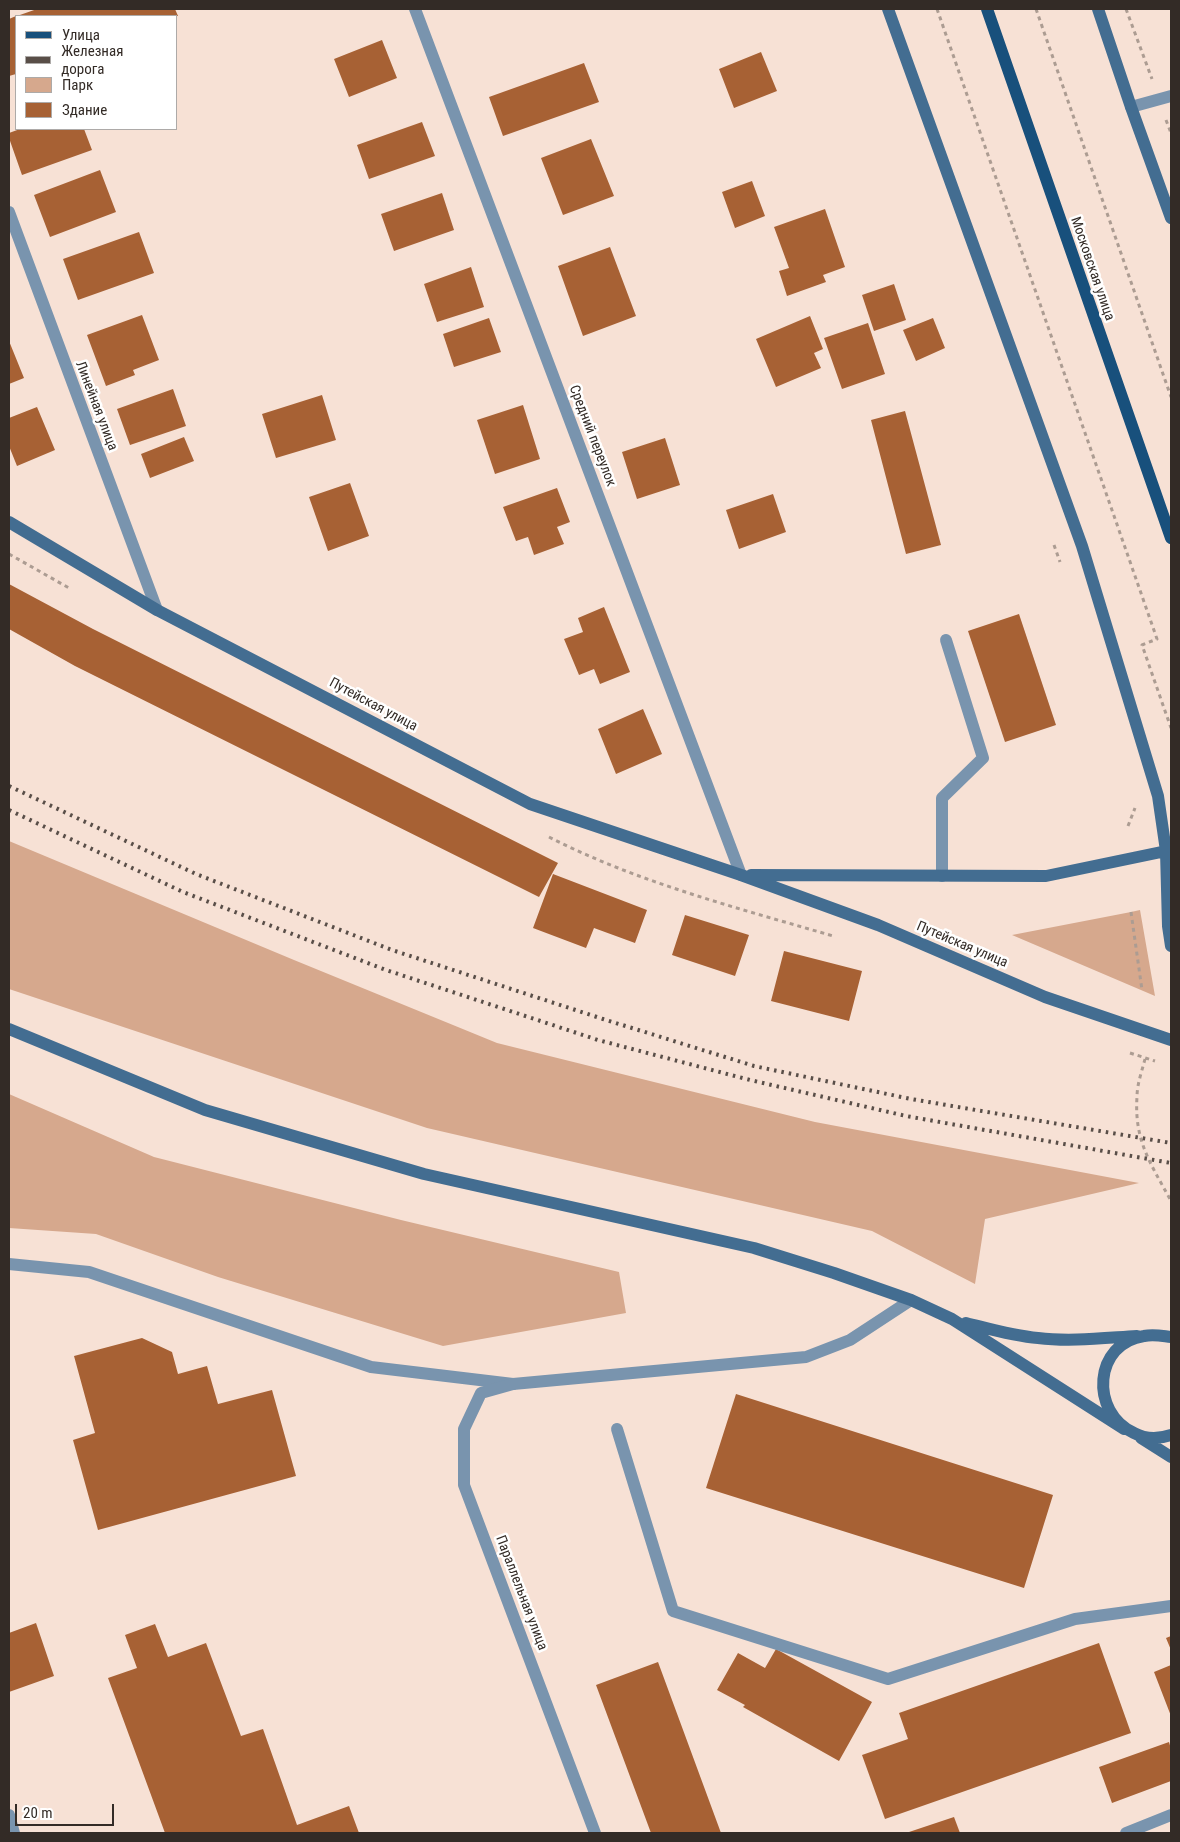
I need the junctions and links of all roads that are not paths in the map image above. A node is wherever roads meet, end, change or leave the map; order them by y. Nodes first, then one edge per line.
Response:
1 (415, 9) edge
2 (888, 9) edge
3 (987, 9) edge
4 (1098, 9) edge
5 (1165, 98) edge
6 (1131, 107) junction
7 (9, 212) edge
8 (1171, 218) edge
9 (9, 522) edge
10 (1171, 538) edge
11 (157, 610) junction
12 (946, 640) dead end
13 (1168, 850) edge
14 (742, 875) junction
15 (942, 876) junction
16 (1171, 946) edge
17 (9, 1029) edge
18 (1171, 1040) edge
19 (9, 1264) edge
20 (911, 1300) junction
21 (952, 1319) junction
22 (1171, 1332) edge
23 (1157, 1335) junction
24 (1142, 1336) junction
25 (1171, 1337) edge
26 (513, 1384) junction
27 (1124, 1428) junction
28 (617, 1429) dead end
29 (1137, 1435) junction
30 (1171, 1435) edge
31 (1171, 1457) edge
32 (1171, 1606) edge
33 (9, 1815) edge
34 (1171, 1816) edge
35 (14, 1833) edge
36 (595, 1833) edge
37 (1126, 1833) edge

1 - 14 street, Средний переулок
2 - 13 main road
3 - 10 main road, Московская улица
4 - 6 main road
5 - 6 street
6 - 8 main road
7 - 11 street, Линейная улица
9 - 11 main road, Путейская улица
11 - 14 main road, Путейская улица
12 - 15 street
13 - 15 main road, Путейская улица
13 - 16 main road
14 - 15 main road, Путейская улица
14 - 18 main road, Путейская улица
17 - 20 main road
19 - 26 street
20 - 21 main road
20 - 26 street
21 - 24 main road
21 - 27 main road
22 - 23 main road
23 - 24 main road
23 - 25 main road
24 - 27 main road
26 - 36 street, Параллельная улица
27 - 29 main road
28 - 32 street
29 - 30 main road
29 - 31 main road
33 - 35 street
34 - 37 street

